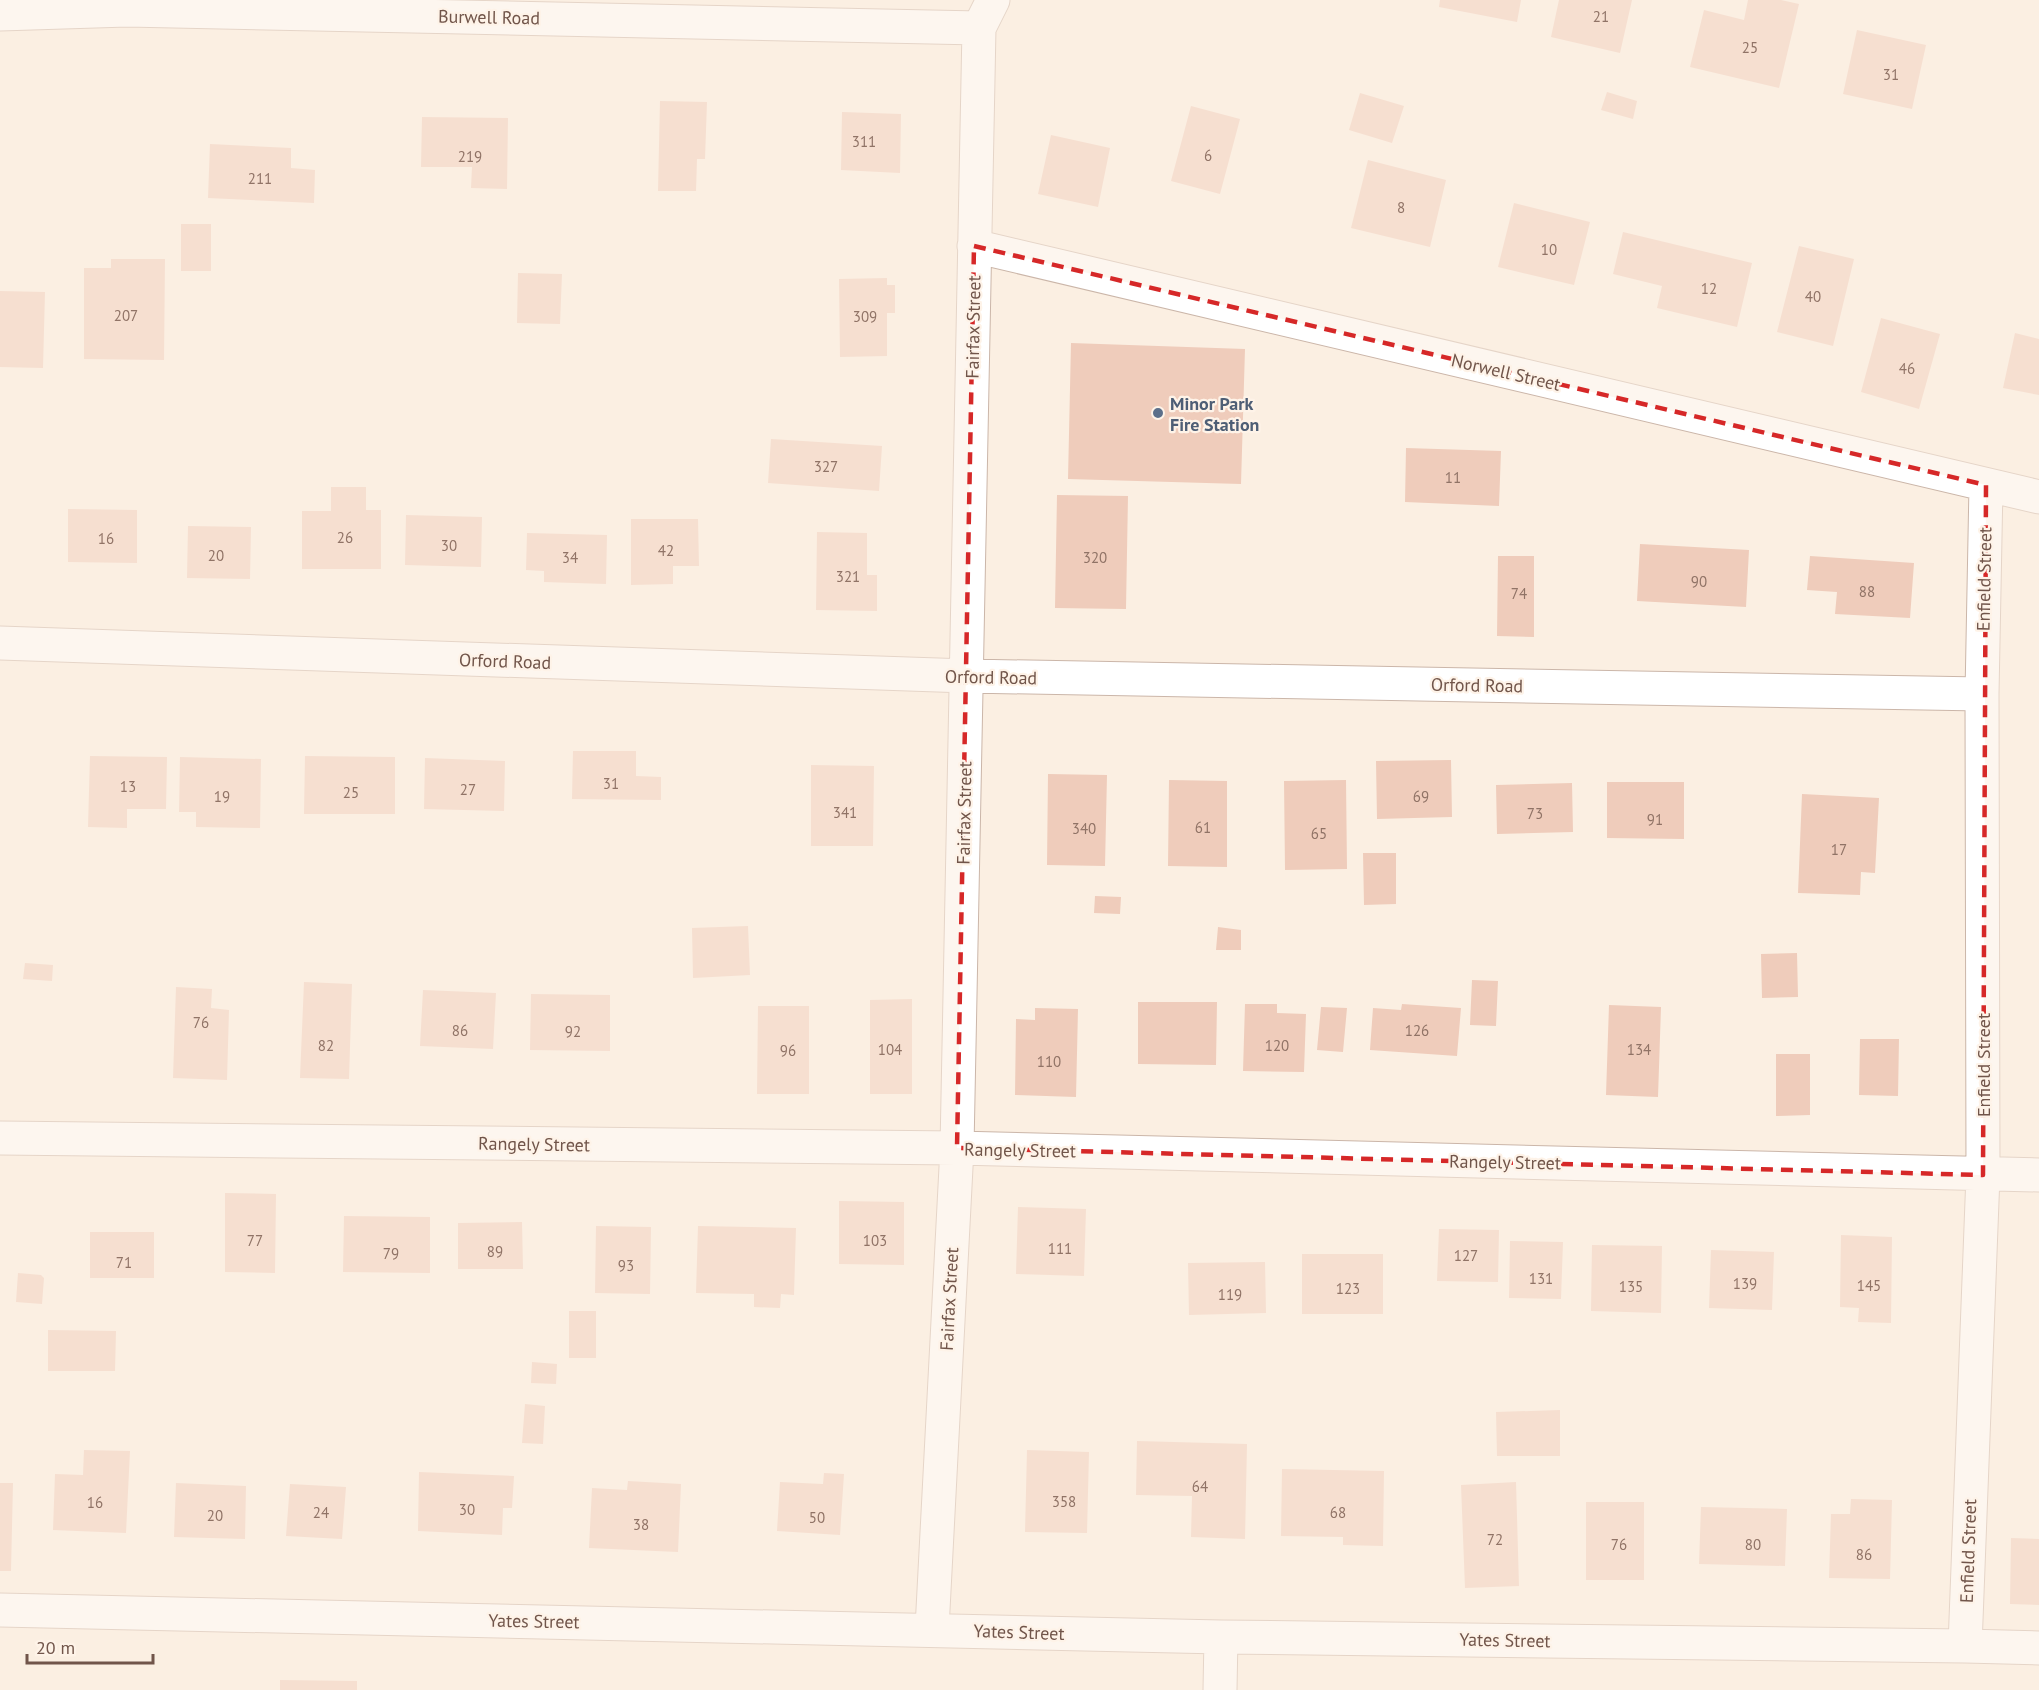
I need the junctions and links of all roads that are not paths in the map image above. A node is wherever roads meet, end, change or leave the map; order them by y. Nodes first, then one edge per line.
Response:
1 (0, 14) edge
2 (986, 14) edge
3 (974, 246) junction
4 (1986, 485) junction
5 (2039, 497) edge
6 (0, 644) edge
7 (967, 676) junction
8 (1982, 694) junction
9 (0, 1138) edge
10 (957, 1148) junction
11 (1983, 1174) junction
12 (2039, 1175) edge
13 (0, 1610) edge
14 (932, 1629) junction
15 (1221, 1637) junction
16 (1965, 1646) junction
17 (2039, 1648) edge
18 (1220, 1690) edge

1 - 2 street, Burwell Road
2 - 3 street, Fairfax Street
3 - 4 street, Norwell Street
3 - 7 street, Fairfax Street
4 - 5 street, Norwell Street
4 - 8 street, Enfield Street
6 - 7 street, Orford Road
7 - 8 street, Orford Road
7 - 10 street, Fairfax Street
8 - 11 street, Enfield Street
9 - 10 street, Rangely Street
10 - 11 street, Rangely Street
10 - 14 street, Fairfax Street
11 - 12 street, Rangely Street
11 - 16 street, Enfield Street
13 - 14 street, Yates Street
14 - 15 street, Yates Street
15 - 16 street, Yates Street
15 - 18 street
16 - 17 street, Yates Street

